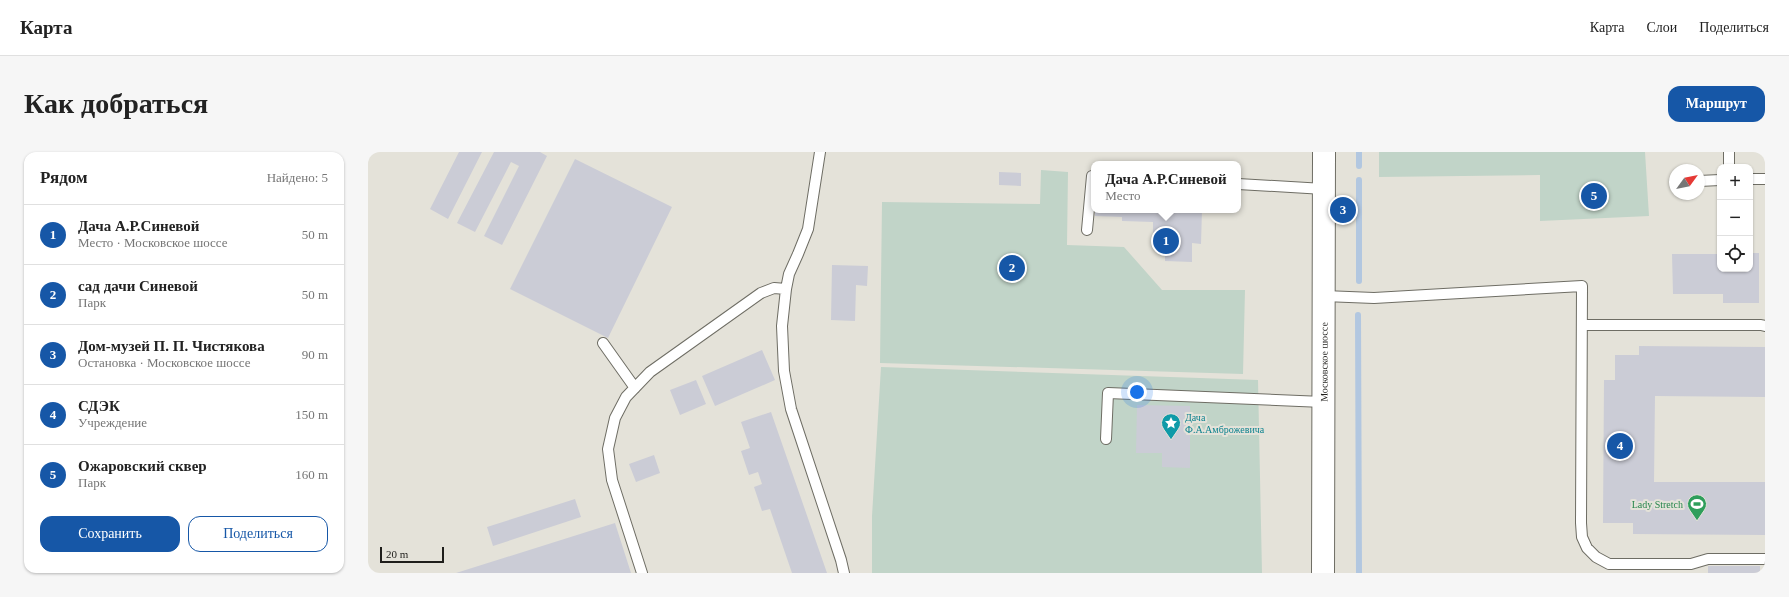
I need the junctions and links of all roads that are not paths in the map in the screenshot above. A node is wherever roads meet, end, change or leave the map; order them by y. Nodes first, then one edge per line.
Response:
1 (820, 152) edge
2 (1324, 152) edge
3 (1729, 152) edge
4 (1729, 164) edge
5 (1753, 179) edge
6 (1765, 179) edge
7 (1717, 180) edge
8 (1705, 181) edge
9 (1241, 184) edge
10 (1091, 187) edge
11 (1324, 189) junction
12 (1087, 230) dead end
13 (786, 289) junction
14 (1324, 296) junction
15 (1582, 325) junction
16 (1765, 326) edge
17 (603, 343) dead end
18 (635, 388) junction
19 (1324, 402) junction
20 (1106, 439) dead end
21 (1765, 559) edge
22 (642, 573) edge
23 (844, 573) edge
24 (1323, 573) edge

1 - 13 lane
2 - 11 main road, Московское шоссе
3 - 4 lane
5 - 6 lane
7 - 8 lane
9 - 11 lane
10 - 12 lane
11 - 14 main road, Московское шоссе
13 - 18 lane
13 - 23 lane
14 - 15 lane
14 - 19 main road, Московское шоссе
15 - 16 lane
15 - 21 lane
17 - 18 lane
18 - 22 lane
19 - 20 lane
19 - 24 main road, Московское шоссе

